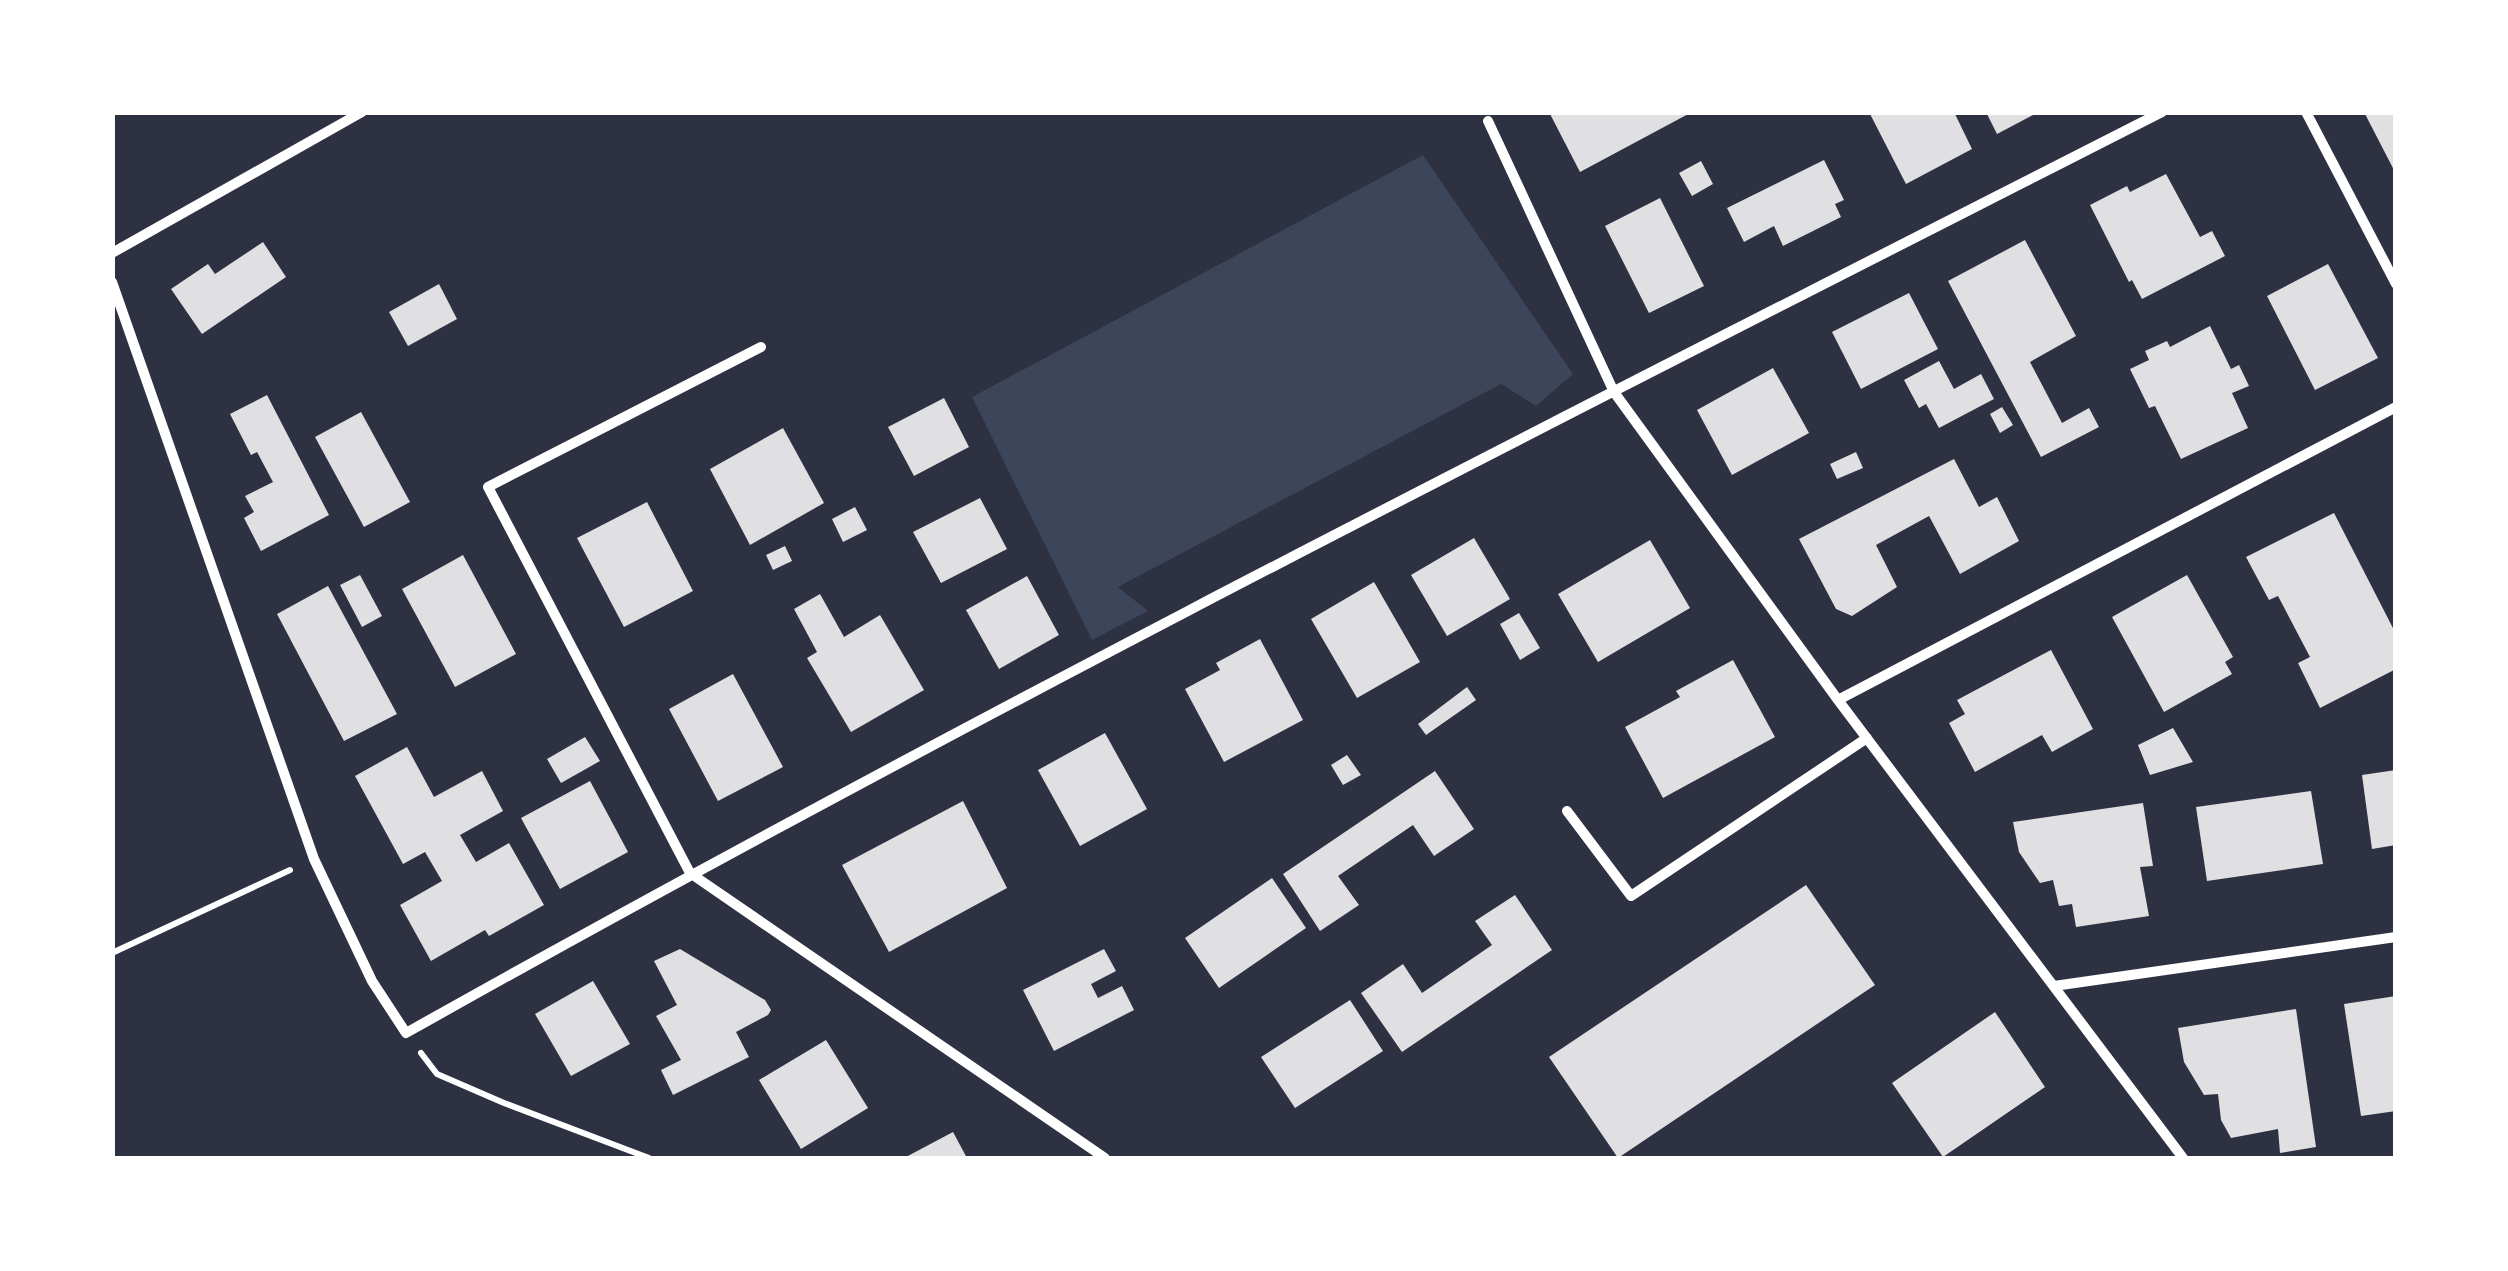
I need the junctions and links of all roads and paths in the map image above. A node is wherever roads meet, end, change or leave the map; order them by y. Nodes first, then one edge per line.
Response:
1 (362, 112) edge
2 (2162, 112) edge
3 (2306, 112) edge
4 (1488, 120) dead end
5 (112, 253) edge
6 (112, 282) edge
7 (2396, 284) edge
8 (762, 347) dead end
9 (1614, 392) junction
10 (2396, 407) edge
11 (1838, 700) junction
12 (1867, 738) junction
13 (1566, 812) dead end
14 (314, 859) junction
15 (690, 873) junction
16 (2396, 937) edge
17 (112, 952) edge
18 (2054, 986) junction
19 (406, 1033) junction
20 (648, 1158) edge
21 (1105, 1158) edge
22 (2183, 1158) edge

1 - 5 street
2 - 9 street
3 - 7 street
4 - 9 street
6 - 14 street
8 - 15 street
9 - 11 street
9 - 15 street
10 - 11 street
11 - 12 street
12 - 13 street
12 - 18 street
14 - 17 path
14 - 19 street
15 - 19 street
15 - 21 street
16 - 18 street
18 - 22 street
19 - 20 path

